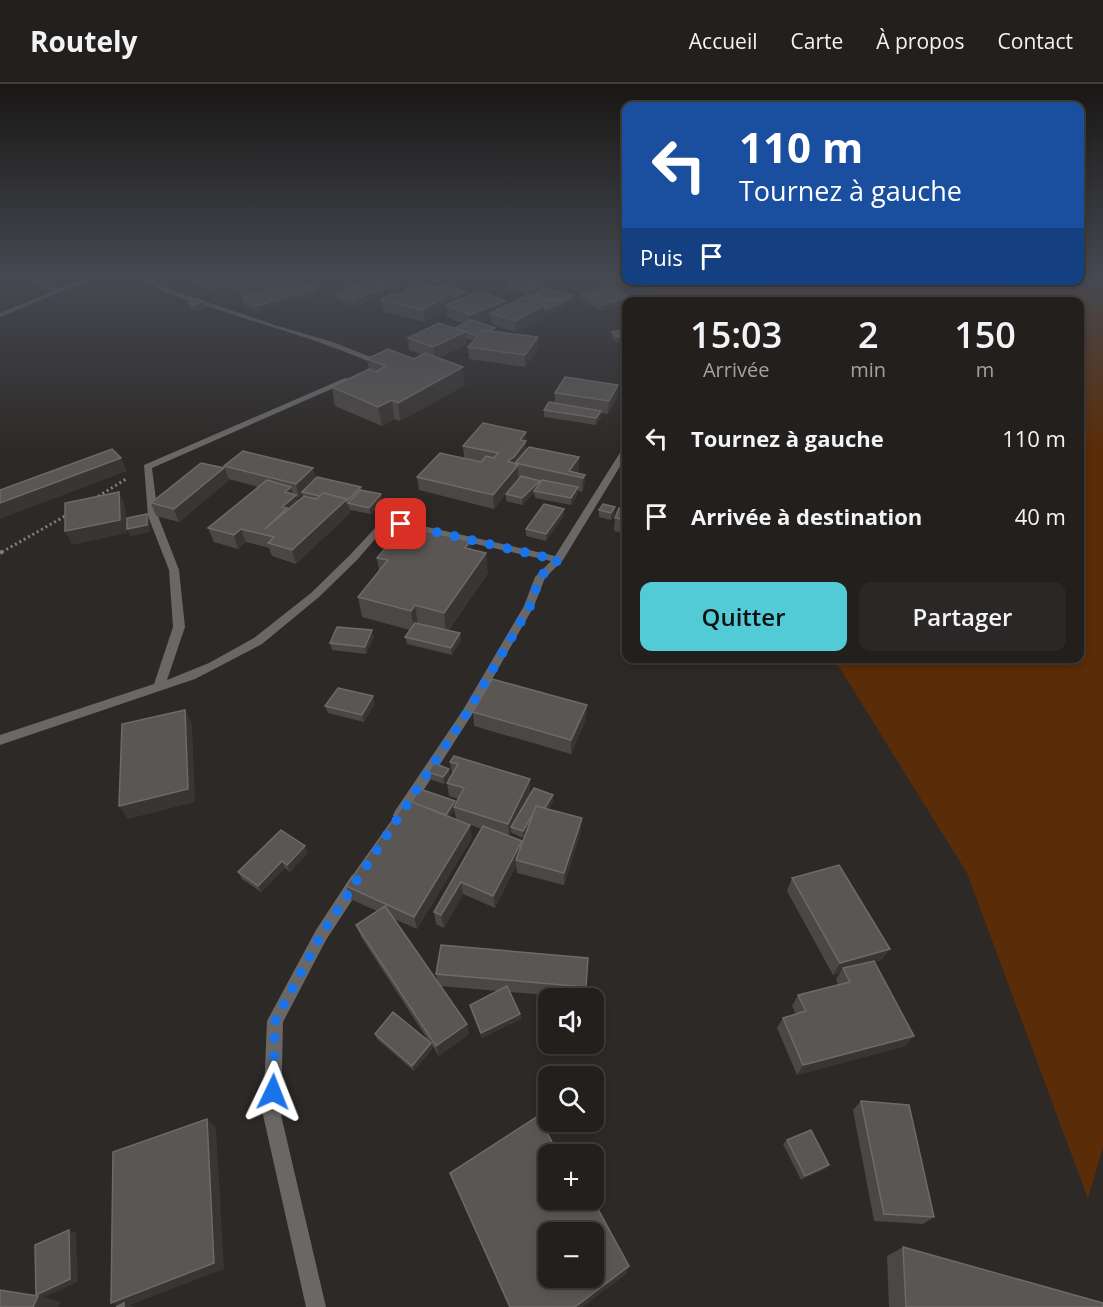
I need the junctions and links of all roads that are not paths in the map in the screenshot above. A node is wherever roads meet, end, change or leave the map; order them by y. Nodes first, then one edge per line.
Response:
1 (304, 335) edge
2 (622, 456) edge
3 (558, 560) junction
4 (159, 686) junction
5 (0, 740) edge
6 (391, 829) edge
7 (365, 867) edge
8 (316, 1307) edge

1 - 4 street
2 - 3 street
3 - 4 street
3 - 6 street
4 - 5 street
7 - 8 street

